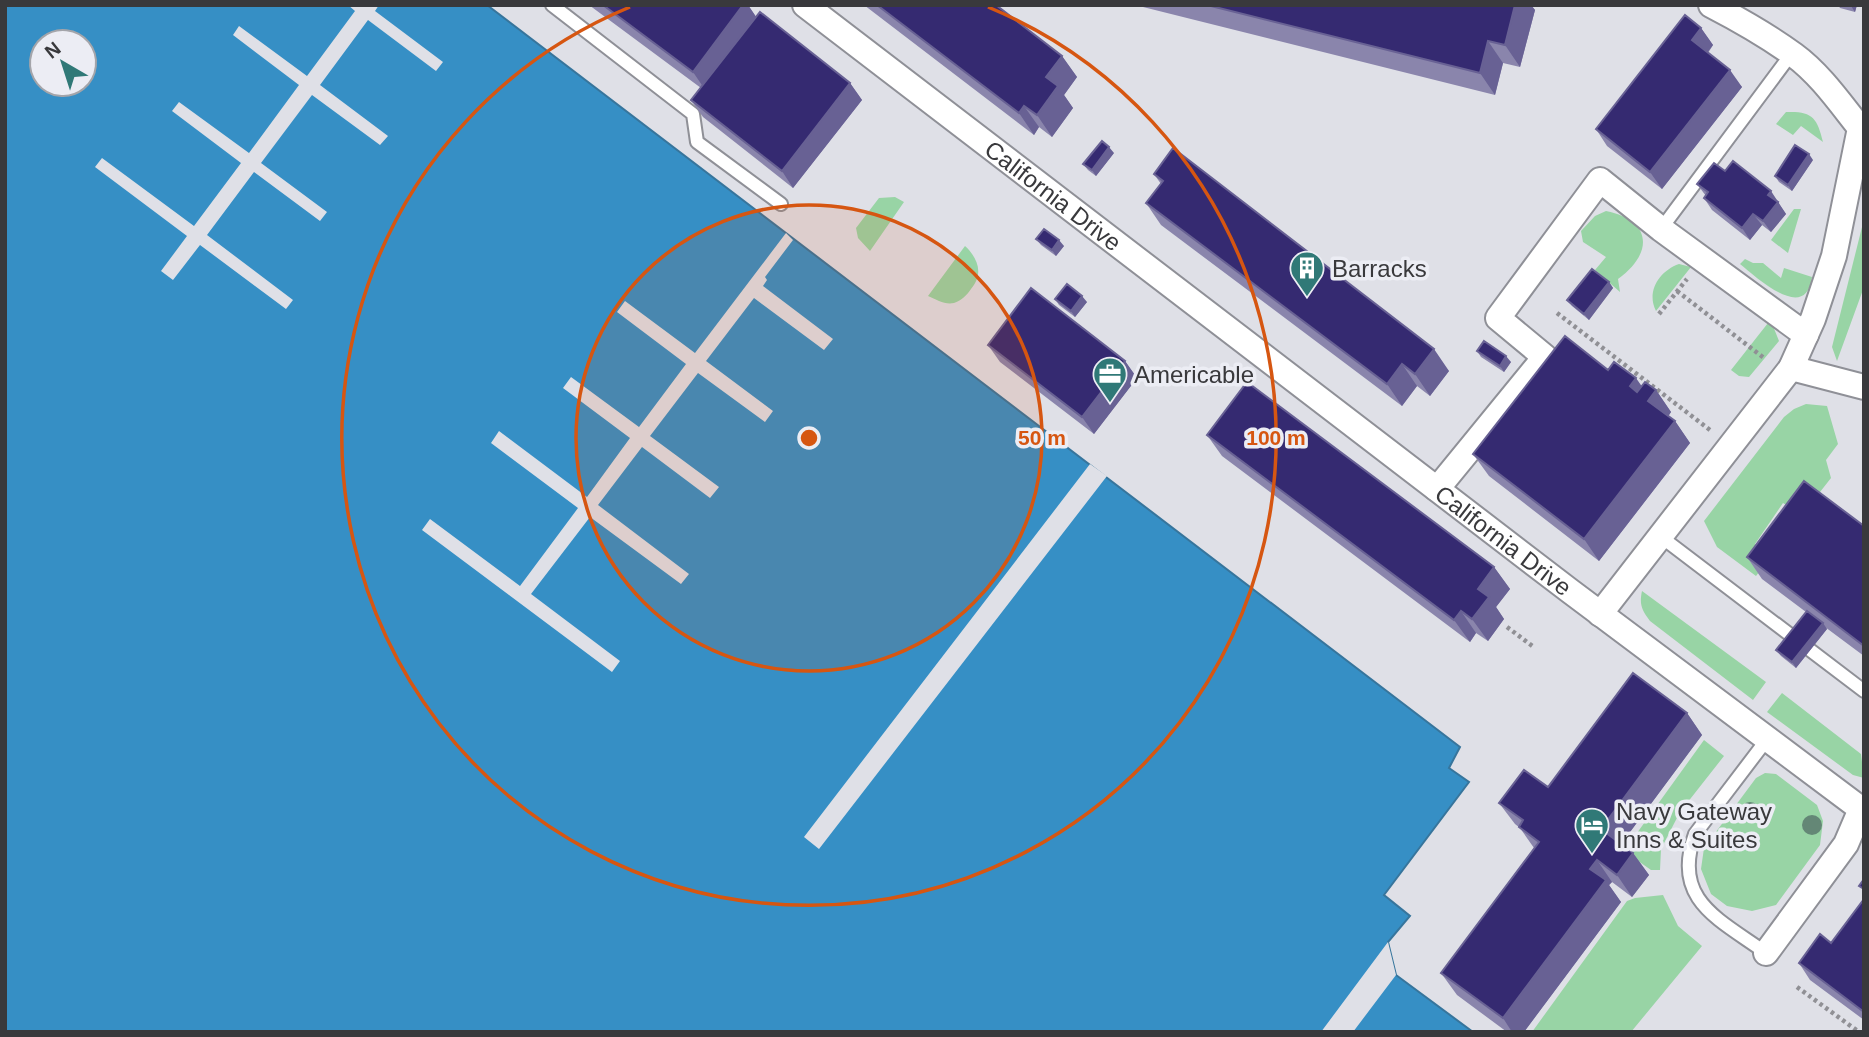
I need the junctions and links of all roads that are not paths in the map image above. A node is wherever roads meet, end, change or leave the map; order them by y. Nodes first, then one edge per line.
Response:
1 (552, 5) edge
2 (805, 5) edge
3 (1711, 5) edge
4 (1792, 53) junction
5 (1862, 128) edge
6 (780, 204) dead end
7 (1661, 229) junction
8 (1806, 335) junction
9 (1791, 369) junction
10 (1864, 387) edge
11 (1437, 489) junction
12 (1660, 536) junction
13 (1600, 614) junction
14 (1864, 691) edge
15 (1768, 738) junction
16 (1863, 808) edge
17 (1766, 953) joint

1 - 6 lane
2 - 11 street, California Drive
3 - 4 street
4 - 5 street
4 - 7 lane
5 - 8 street
7 - 8 street
7 - 11 street
8 - 9 street
9 - 10 street
9 - 12 street
11 - 13 street, California Drive
12 - 13 street
12 - 14 lane
13 - 15 street, California Drive
15 - 16 street, California Drive
15 - 17 lane
16 - 17 street

